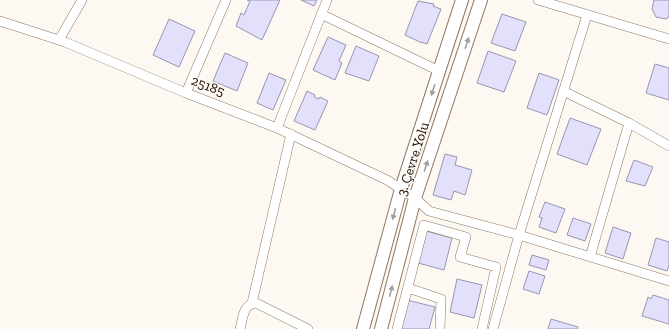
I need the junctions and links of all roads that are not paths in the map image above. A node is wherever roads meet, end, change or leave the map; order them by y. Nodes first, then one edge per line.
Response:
1 (82, 0) edge
2 (226, 0) edge
3 (327, 0) edge
4 (462, 0) edge
5 (481, 0) edge
6 (538, 0) edge
7 (322, 14) junction
8 (588, 15) junction
9 (0, 21) edge
10 (669, 38) edge
11 (59, 40) junction
12 (439, 71) junction
13 (564, 92) junction
14 (186, 93) junction
15 (629, 123) junction
16 (277, 128) junction
17 (291, 134) junction
18 (669, 146) edge
19 (401, 189) junction
20 (415, 198) junction
21 (519, 235) junction
22 (590, 257) junction
23 (669, 281) edge
24 (408, 288) junction
25 (491, 293) junction
26 (502, 296) junction
27 (252, 303) junction
28 (240, 329) edge
29 (308, 329) edge
30 (363, 329) edge
31 (381, 329) edge
32 (398, 329) edge
33 (440, 329) edge
34 (482, 329) edge
35 (493, 329) edge

1 - 11 street
2 - 14 street
3 - 7 street
4 - 12 main road, 3. Çevre Yolu
20 -> 5 main road, 3. Çevre Yolu
6 - 8 street
7 - 12 street
7 - 16 street
8 - 10 street
8 - 13 street
9 - 11 street, 25185
11 - 14 street, 25185
12 -> 19 main road, 3. Çevre Yolu
13 - 15 street
13 - 21 street
14 - 16 street, 25185
15 - 18 street
15 - 22 street
16 - 17 street, 25185
17 - 19 street, 25185
17 - 27 street
19 - 20 street, 25185
19 -> 30 main road, 3. Çevre Yolu
20 - 21 street, 25185
31 -> 20 main road, 3. Çevre Yolu
21 - 22 street, 25185
21 - 26 street
22 - 23 street, 25185
24 - 25 street
24 - 32 street
24 - 33 street
25 - 26 street
25 - 34 street
26 - 35 street
27 - 28 street
27 - 29 street

